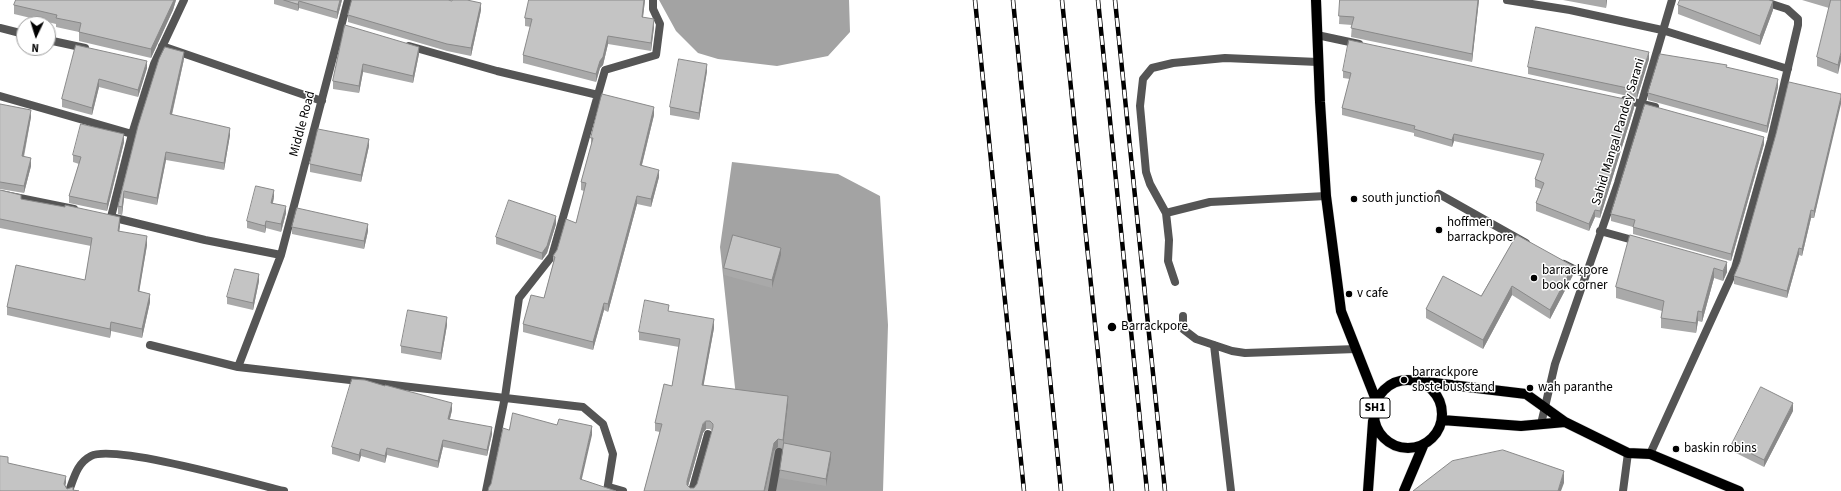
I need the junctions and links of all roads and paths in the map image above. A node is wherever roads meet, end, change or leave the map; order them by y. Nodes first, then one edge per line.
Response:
1 (184, 0) edge
2 (348, 0) edge
3 (653, 0) edge
4 (1316, 0) edge
5 (1507, 0) edge
6 (1672, 0) edge
7 (1759, 0) edge
8 (0, 28) edge
9 (1662, 30) junction
10 (16, 32) edge
11 (1317, 35) junction
12 (56, 42) edge
13 (401, 43) edge
14 (162, 46) junction
15 (1371, 46) edge
16 (93, 50) edge
17 (1318, 62) junction
18 (1788, 70) junction
19 (598, 95) junction
20 (0, 96) edge
21 (1618, 99) edge
22 (322, 101) junction
23 (1641, 104) junction
24 (1664, 110) edge
25 (132, 134) junction
26 (0, 194) edge
27 (1439, 194) dead end
28 (1326, 196) junction
29 (83, 211) edge
30 (1166, 213) junction
31 (1600, 231) junction
32 (1650, 245) edge
33 (1535, 248) edge
34 (281, 255) junction
35 (1556, 260) edge
36 (1586, 271) junction
37 (1176, 282) dead end
38 (1183, 316) dead end
39 (150, 345) dead end
40 (1214, 345) junction
41 (1356, 349) junction
42 (238, 367) junction
43 (1418, 381) junction
44 (505, 397) junction
45 (1376, 400) junction
46 (1546, 408) junction
47 (1373, 416) junction
48 (1442, 420) junction
49 (1565, 422) junction
50 (1541, 424) junction
51 (708, 434) edge
52 (1422, 446) junction
53 (779, 452) edge
54 (1628, 453) junction
55 (1650, 454) junction
56 (608, 489) edge
57 (69, 491) edge
58 (284, 491) edge
59 (486, 491) edge
60 (623, 491) edge
61 (692, 491) edge
62 (772, 491) edge
63 (1231, 491) edge
64 (1368, 491) edge
65 (1404, 491) edge
66 (1623, 491) edge
67 (1739, 491) edge

1 - 14 street
2 - 22 street, Middle Road
3 - 19 street
4 - 11 main road
5 - 9 street
6 - 9 street, Sahid Mangal Pandey Sarani
7 - 18 street
8 - 10 street
9 - 18 street
9 - 23 street, Sahid Mangal Pandey Sarani
11 - 15 street
11 - 17 main road
12 - 16 street
13 - 19 street
14 - 22 street
14 - 25 street
17 - 28 main road
17 - 30 street
18 - 55 street
19 - 44 street
20 - 25 street
21 - 23 street
22 - 34 street, Middle Road
23 - 24 street
23 - 31 street, Sahid Mangal Pandey Sarani
25 - 34 street
26 - 29 street
27 - 33 street
28 - 30 street
28 - 41 main road
30 - 37 street
31 - 32 street
31 - 36 street, Sahid Mangal Pandey Sarani
34 - 42 street, Middle Road
35 - 36 street
36 - 46 street, Sahid Mangal Pandey Sarani
38 - 40 street
39 - 42 street
40 - 41 street
40 - 63 street
41 - 45 main road
42 - 44 street
43 - 45 main road, SH1
43 - 46 main road, SH1
43 - 48 main road
44 - 56 street
44 - 59 street
45 - 47 main road, SH1
46 - 49 main road, SH1
46 - 50 street, Sahid Mangal Pandey Sarani
47 - 52 main road, SH1
47 - 64 main road, SH1
48 - 50 main road
48 - 52 main road
49 - 50 main road
49 - 54 main road, SH1
51 - 61 street
52 - 65 main road
53 - 62 street
54 - 55 main road, SH1
54 - 66 street
55 - 67 main road, SH1
56 - 60 street
57 - 58 street

